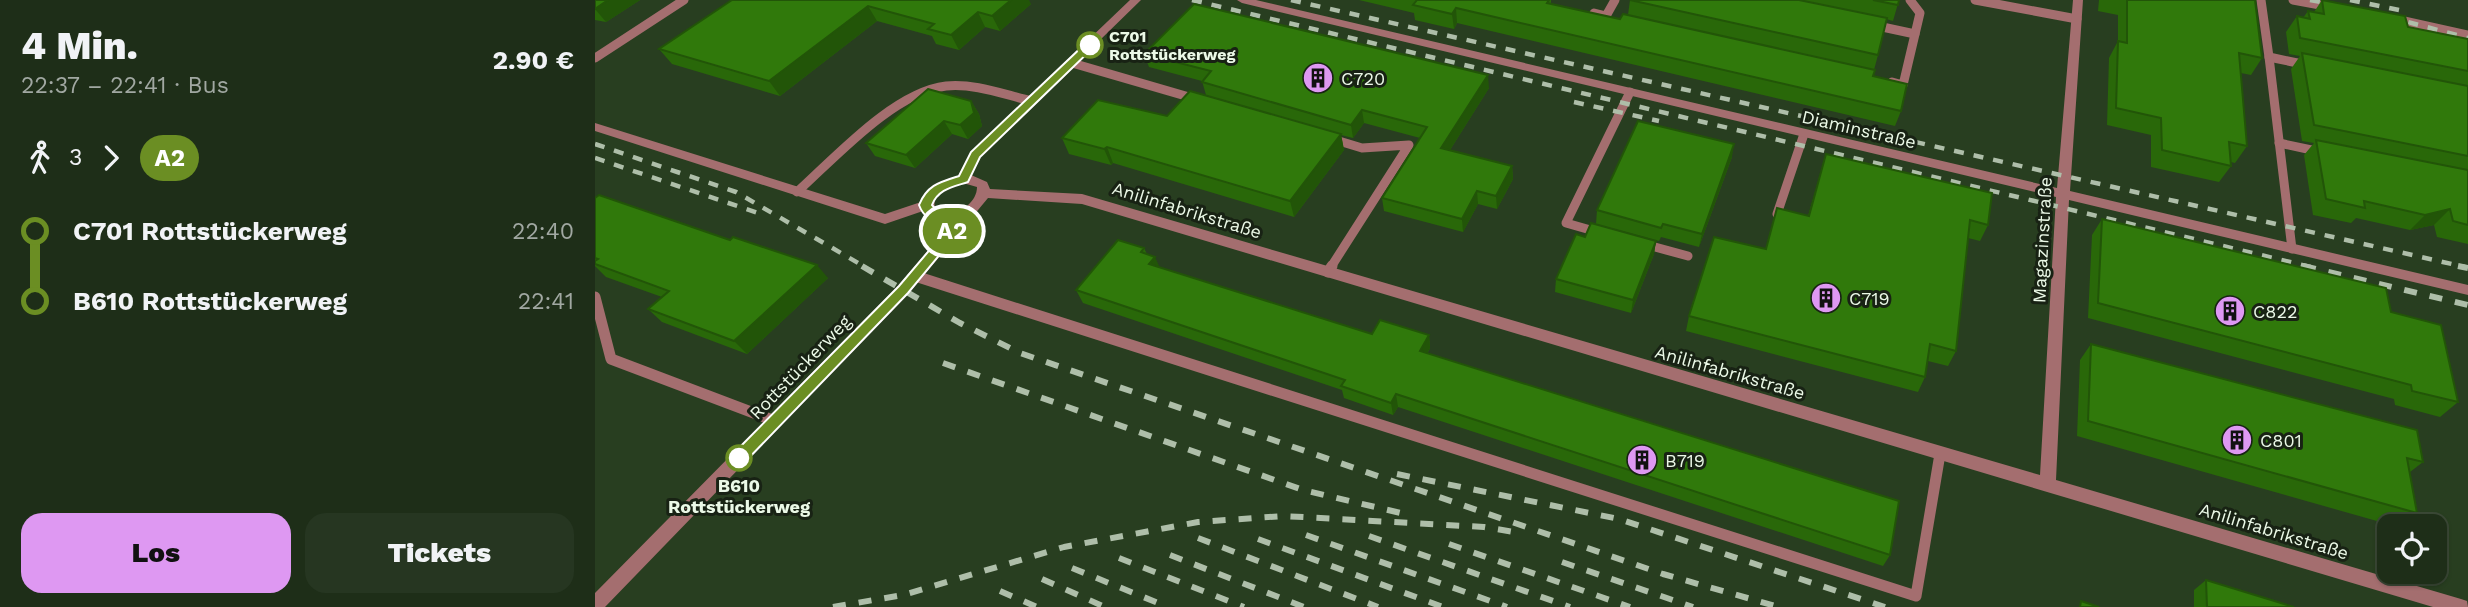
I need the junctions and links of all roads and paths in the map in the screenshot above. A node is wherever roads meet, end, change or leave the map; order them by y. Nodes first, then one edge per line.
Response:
1 (684, 0) edge
2 (1136, 0) edge
3 (1242, 0) edge
4 (1615, 0) edge
5 (1910, 0) edge
6 (1975, 0) edge
7 (2078, 0) edge
8 (2261, 0) edge
9 (2293, 0) edge
10 (2347, 10) edge
11 (1582, 11) edge
12 (1606, 16) junction
13 (2387, 18) edge
14 (2077, 19) junction
15 (1619, 21) edge
16 (1861, 23) edge
17 (1915, 34) junction
18 (2468, 35) edge
19 (2269, 57) junction
20 (595, 58) edge
21 (1072, 63) junction
22 (2322, 68) edge
23 (1876, 79) edge
24 (1630, 92) junction
25 (1032, 100) junction
26 (1204, 102) edge
27 (595, 127) edge
28 (1804, 134) junction
29 (1323, 136) edge
30 (2279, 143) junction
31 (2333, 154) edge
32 (963, 178) junction
33 (797, 192) junction
34 (984, 193) junction
35 (2063, 195) junction
36 (926, 205) junction
37 (969, 212) junction
38 (1777, 214) edge
39 (1615, 236) edge
40 (1627, 240) edge
41 (2292, 249) junction
42 (1688, 256) dead end
43 (1328, 272) junction
44 (915, 276) junction
45 (2468, 290) edge
46 (595, 297) edge
47 (775, 421) junction
48 (1940, 454) junction
49 (2048, 483) junction
50 (595, 605) edge
51 (2461, 607) edge

1 - 20 lane
2 - 21 street
3 - 24 street, Diaminstraße
4 - 12 lane
5 - 17 lane
6 - 14 lane
7 - 14 street, Magazinstraße
8 - 19 lane
9 - 10 lane
11 - 12 lane
12 - 15 lane
13 - 18 lane
14 - 35 street, Magazinstraße
16 - 17 lane
17 - 23 lane
19 - 22 lane
19 - 30 lane
21 - 25 street
21 - 26 lane
24 - 28 street, Diaminstraße
24 - 39 lane
25 - 32 street
25 - 33 lane
27 - 33 street
28 - 35 street, Diaminstraße
28 - 38 lane
29 - 43 lane
30 - 31 lane
30 - 41 lane
32 - 34 street
32 - 36 street
33 - 36 street
34 - 37 street
34 - 43 street, Anilinfabrikstraße
35 - 41 street, Diaminstraße
35 - 49 street, Magazinstraße
36 - 37 street
37 - 44 street, Rottstückerweg
40 - 42 lane
41 - 45 street, Diaminstraße
43 - 48 street, Anilinfabrikstraße
44 - 47 street, Rottstückerweg
44 - 48 lane
46 - 47 lane
47 - 50 street, Rottstückerweg
48 - 49 street, Anilinfabrikstraße
49 - 51 street, Anilinfabrikstraße

